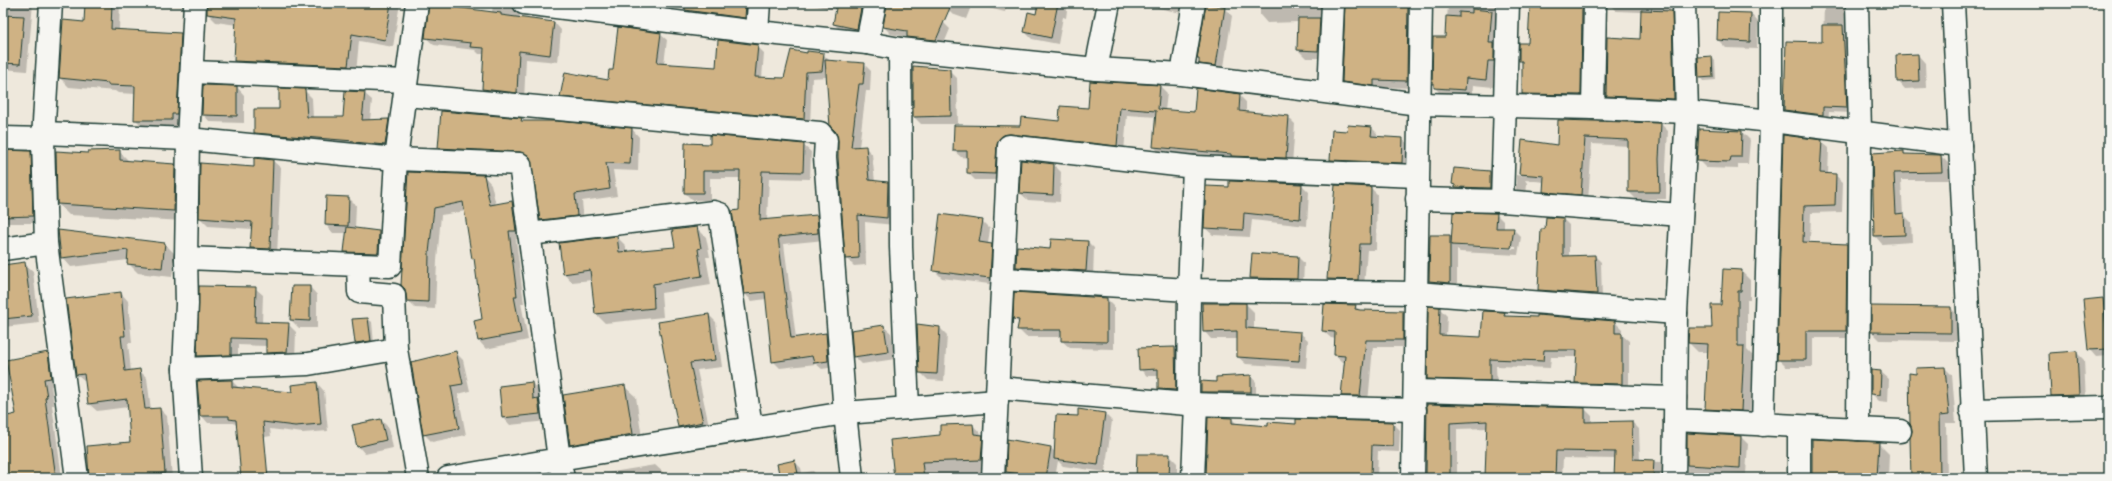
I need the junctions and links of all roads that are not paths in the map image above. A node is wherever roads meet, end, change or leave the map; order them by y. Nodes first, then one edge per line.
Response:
1 (46, 3) edge
2 (51, 3) edge
3 (195, 3) edge
4 (417, 3) edge
5 (759, 3) edge
6 (875, 3) edge
7 (1110, 3) edge
8 (1194, 3) edge
9 (1333, 3) edge
10 (1421, 3) edge
11 (1508, 3) edge
12 (1595, 3) edge
13 (1684, 3) edge
14 (1771, 3) edge
15 (1857, 3) edge
16 (1953, 3) edge
17 (533, 4) edge
18 (611, 9) edge
19 (673, 12) edge
20 (758, 32) junction
21 (867, 43) junction
22 (900, 49) junction
23 (1096, 69) junction
24 (193, 72) junction
25 (1182, 74) junction
26 (406, 88) junction
27 (1329, 92) junction
28 (1419, 104) junction
29 (1504, 107) junction
30 (1593, 108) junction
31 (1687, 112) junction
32 (1770, 121) junction
33 (1860, 132) junction
34 (44, 136) junction
35 (3, 138) edge
36 (188, 139) junction
37 (1960, 145) junction
38 (396, 159) junction
39 (1194, 167) junction
40 (1417, 176) junction
41 (1417, 199) junction
42 (1502, 201) junction
43 (1682, 215) junction
44 (529, 234) junction
45 (46, 243) junction
46 (3, 249) edge
47 (186, 258) junction
48 (358, 265) junction
49 (1004, 278) junction
50 (1188, 290) junction
51 (1416, 293) junction
52 (1676, 313) junction
53 (396, 349) junction
54 (184, 369) junction
55 (998, 395) junction
56 (1675, 398) junction
57 (1415, 400) junction
58 (1192, 404) junction
59 (2109, 407) edge
60 (908, 408) junction
61 (1971, 410) junction
62 (845, 412) junction
63 (1675, 420) junction
64 (1763, 425) junction
65 (1798, 426) junction
66 (751, 427) junction
67 (1858, 429) junction
68 (1900, 432) dead end
69 (561, 468) edge
70 (77, 478) edge
71 (191, 478) edge
72 (418, 478) edge
73 (448, 478) edge
74 (852, 478) edge
75 (993, 478) edge
76 (1193, 478) edge
77 (1413, 478) edge
78 (1674, 478) edge
79 (1799, 478) edge
80 (1976, 478) edge

1 - 2 street
2 - 34 street
3 - 24 street
4 - 26 street
5 - 20 street
6 - 21 street
7 - 23 street
8 - 25 street
9 - 27 street
10 - 28 street
11 - 29 street
12 - 30 street
13 - 31 street
14 - 32 street
15 - 33 street
16 - 37 street
17 - 18 street
18 - 19 street
19 - 20 street
20 - 21 street
21 - 22 street
22 - 23 street
22 - 60 street
23 - 25 street
24 - 26 street
24 - 36 street
25 - 27 street
26 - 38 street
26 - 62 street
27 - 28 street
28 - 29 street
28 - 40 street
29 - 30 street
29 - 42 street
30 - 31 street
31 - 32 street
31 - 43 street
32 - 33 street
32 - 64 street
33 - 37 street
33 - 67 street
34 - 35 street
34 - 36 street
34 - 45 street
36 - 38 street
36 - 47 street
37 - 61 street
38 - 44 street
38 - 48 street
39 - 40 street
39 - 49 street
39 - 50 street
40 - 41 street
41 - 42 street
41 - 51 street
42 - 43 street
43 - 52 street
44 - 66 street
44 - 69 street
45 - 46 street
45 - 70 street
47 - 48 street
47 - 54 street
48 - 53 street
49 - 50 street
49 - 55 street
50 - 51 street
50 - 58 street
51 - 52 street
51 - 57 street
52 - 56 street
53 - 54 street
53 - 72 street
54 - 71 street
55 - 58 street
55 - 60 street
55 - 75 street
56 - 57 street
56 - 63 street
57 - 58 street
57 - 77 street
58 - 76 street
59 - 61 street
60 - 62 street
61 - 80 street
62 - 66 street
62 - 74 street
63 - 64 street
63 - 78 street
64 - 65 street
65 - 67 street
65 - 79 street
66 - 69 street
67 - 68 street
69 - 73 street

